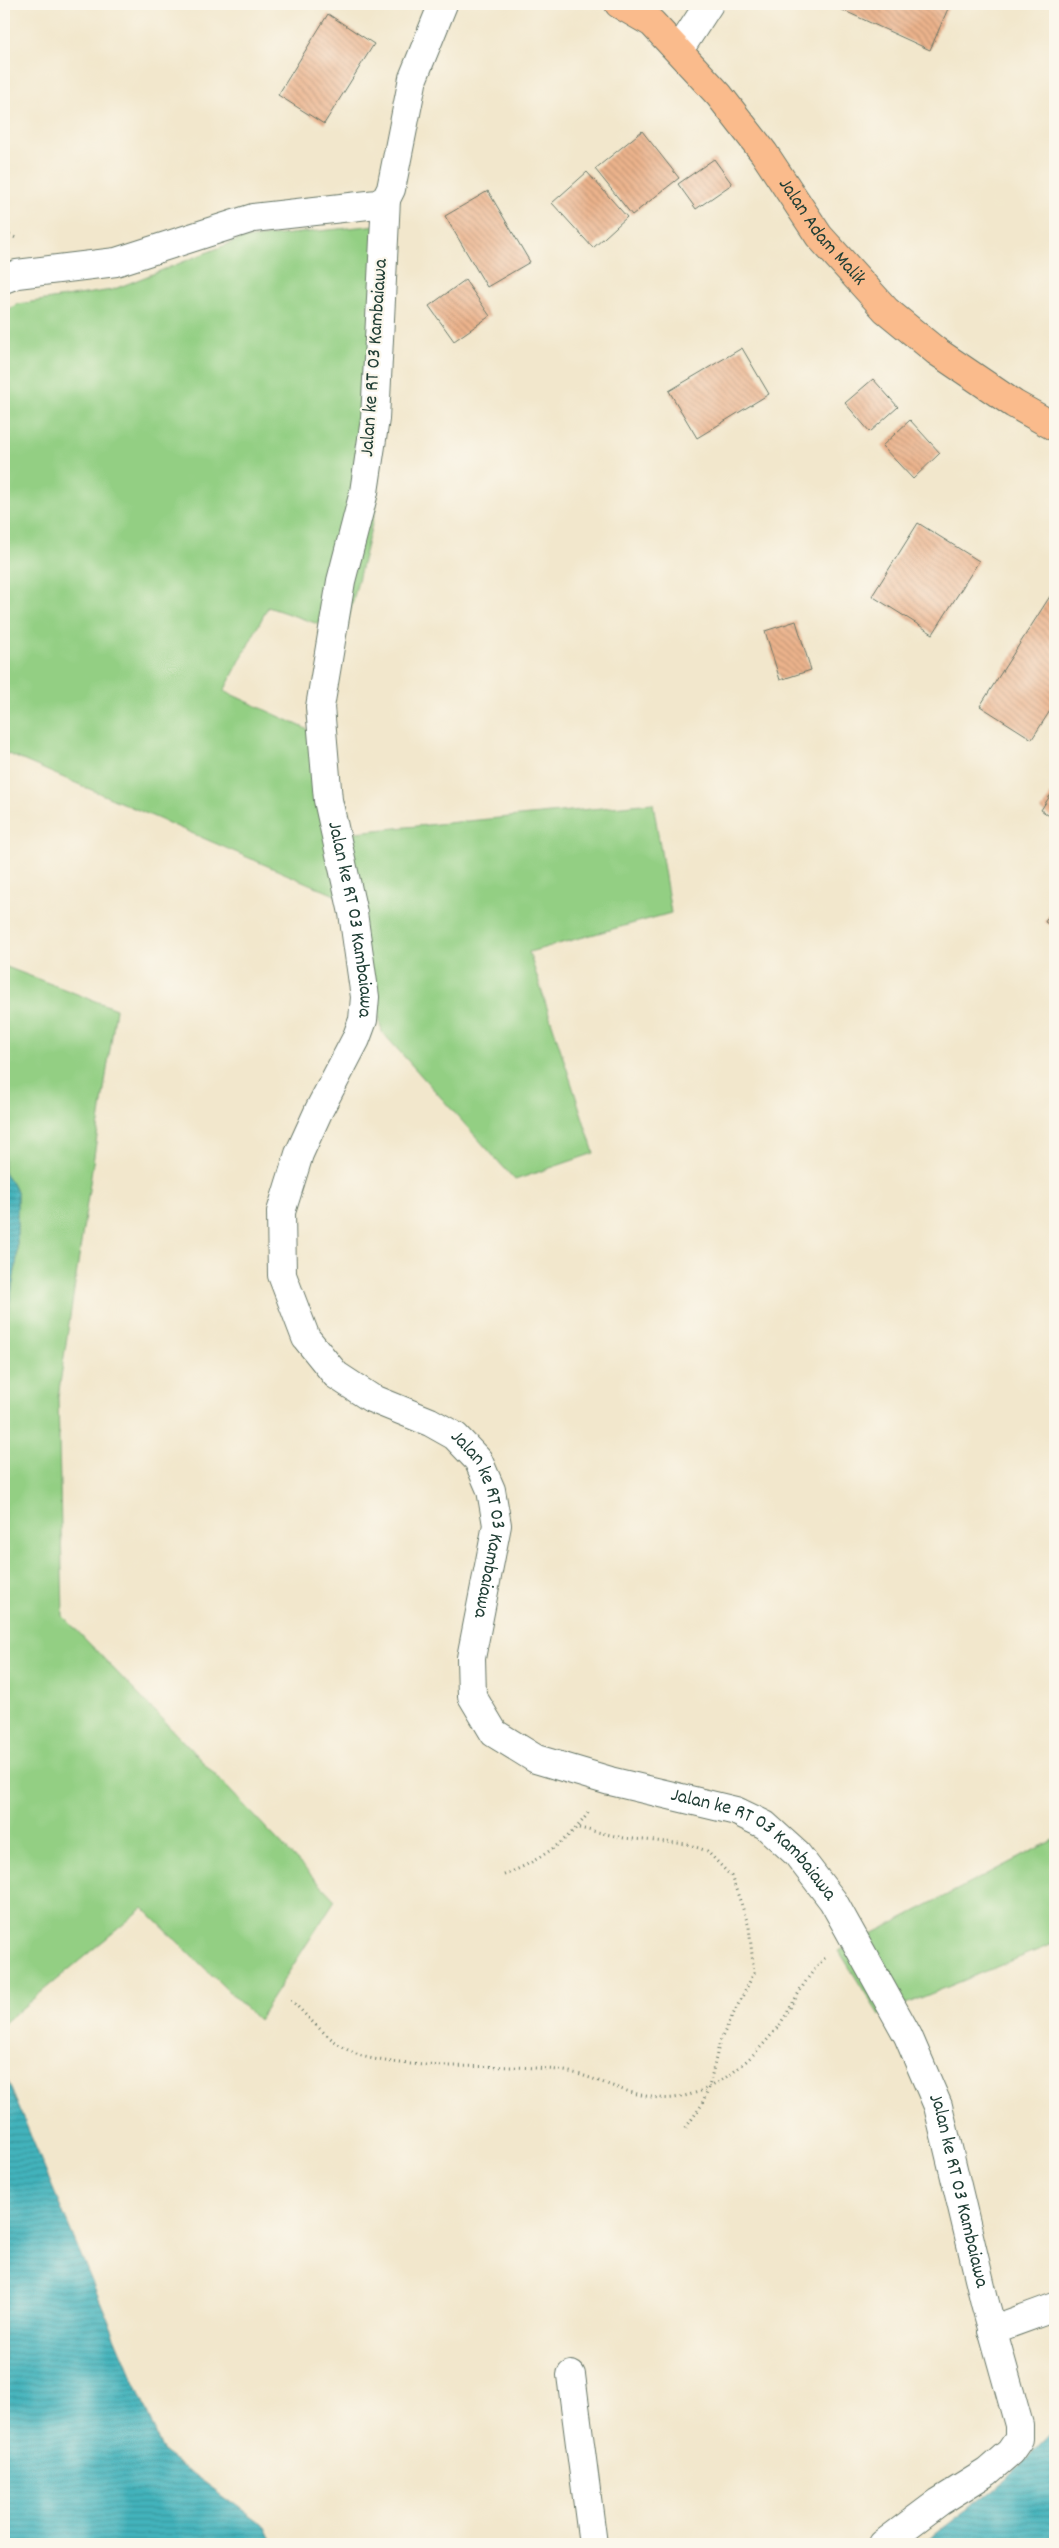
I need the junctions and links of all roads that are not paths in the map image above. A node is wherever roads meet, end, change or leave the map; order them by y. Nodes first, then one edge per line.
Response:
1 (443, 4) edge
2 (619, 4) edge
3 (709, 4) edge
4 (680, 50) junction
5 (386, 199) junction
6 (4, 279) edge
7 (1055, 427) edge
8 (1055, 2307) edge
9 (992, 2330) junction
10 (571, 2374) dead end
11 (593, 2544) edge
12 (883, 2544) edge

1 - 5 street, Jalan ke RT 03 Kambaiawa
2 - 4 highway, Jalan Adam Malik
3 - 4 street
4 - 7 highway, Jalan Adam Malik
5 - 6 street
5 - 9 street, Jalan ke RT 03 Kambaiawa
8 - 9 street
9 - 12 street, Jalan ke RT 03 Kambaiawa
10 - 11 street

